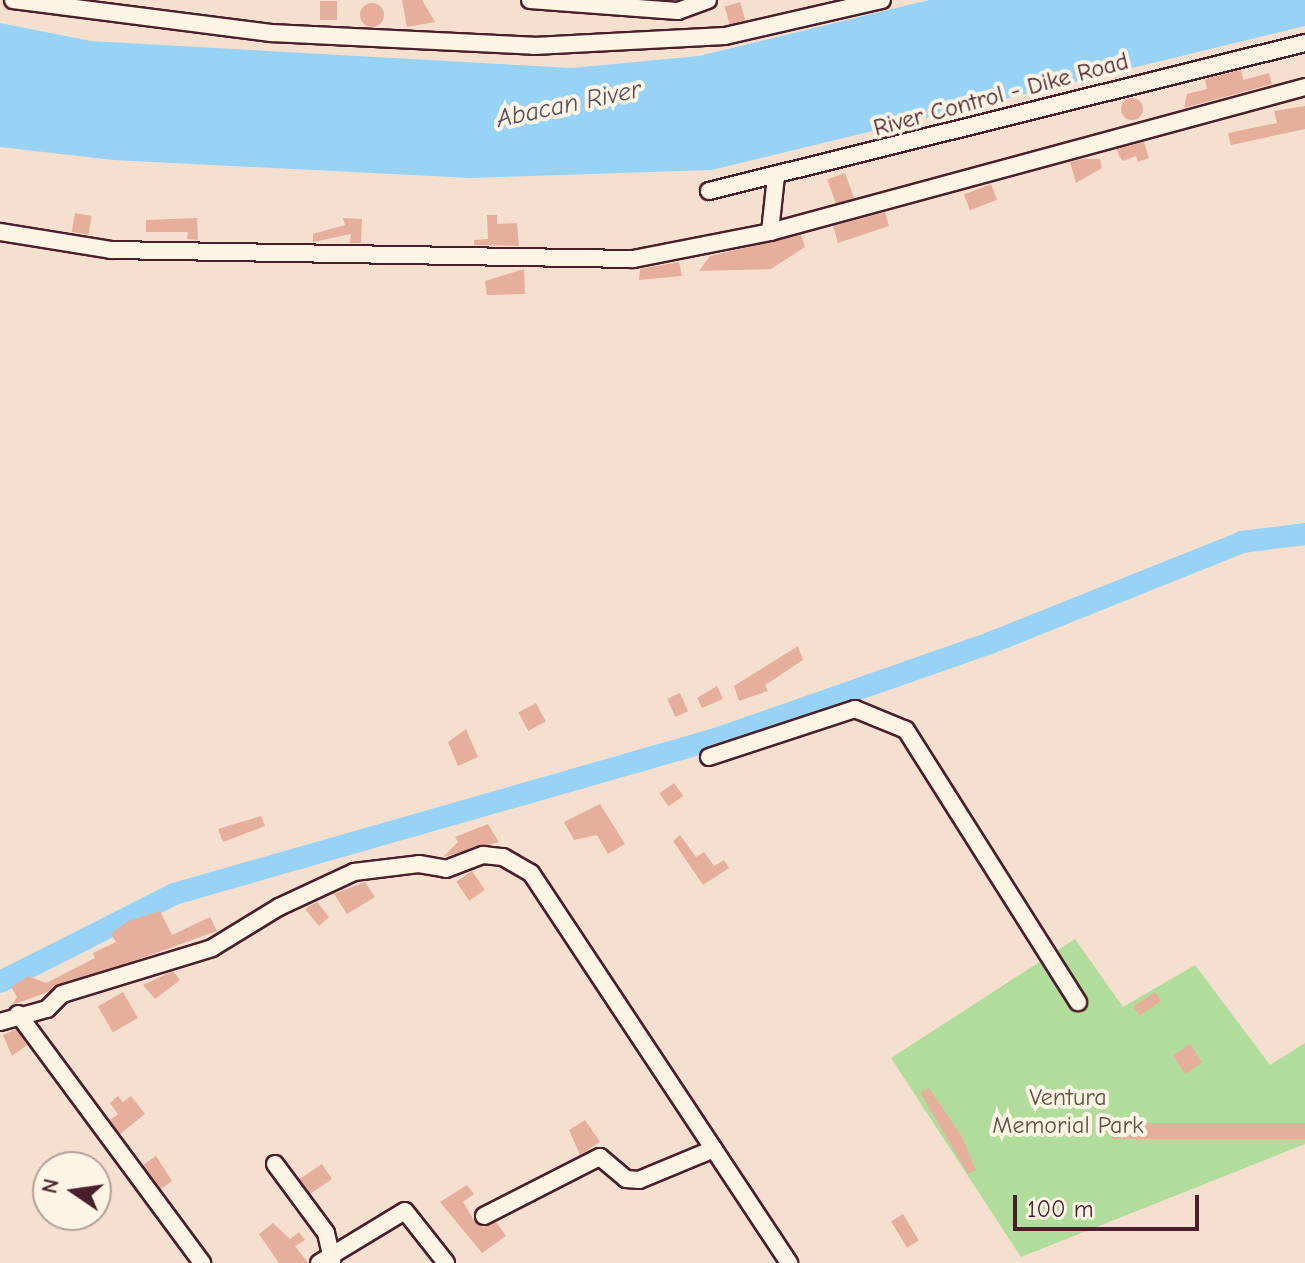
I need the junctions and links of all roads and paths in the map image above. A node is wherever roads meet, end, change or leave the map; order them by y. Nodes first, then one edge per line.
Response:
1 (13, 0) edge
2 (530, 0) edge
3 (708, 0) edge
4 (882, 0) edge
5 (1305, 43) edge
6 (1305, 87) edge
7 (776, 176) junction
8 (709, 191) dead end
9 (0, 232) edge
10 (770, 232) junction
11 (709, 757) dead end
12 (1078, 1002) dead end
13 (18, 1014) junction
14 (0, 1022) edge
15 (714, 1149) junction
16 (275, 1164) dead end
17 (484, 1216) dead end
18 (327, 1261) edge
19 (202, 1263) edge
20 (446, 1263) edge
21 (789, 1263) edge

1 - 4 street
2 - 3 street
5 - 7 street, River Control - Dike Road
6 - 10 street
7 - 8 street, River Control - Dike Road
7 - 10 street
9 - 10 street
11 - 12 street
13 - 14 street
13 - 15 street
13 - 19 street
15 - 17 street
15 - 21 street
16 - 18 street
18 - 20 street

